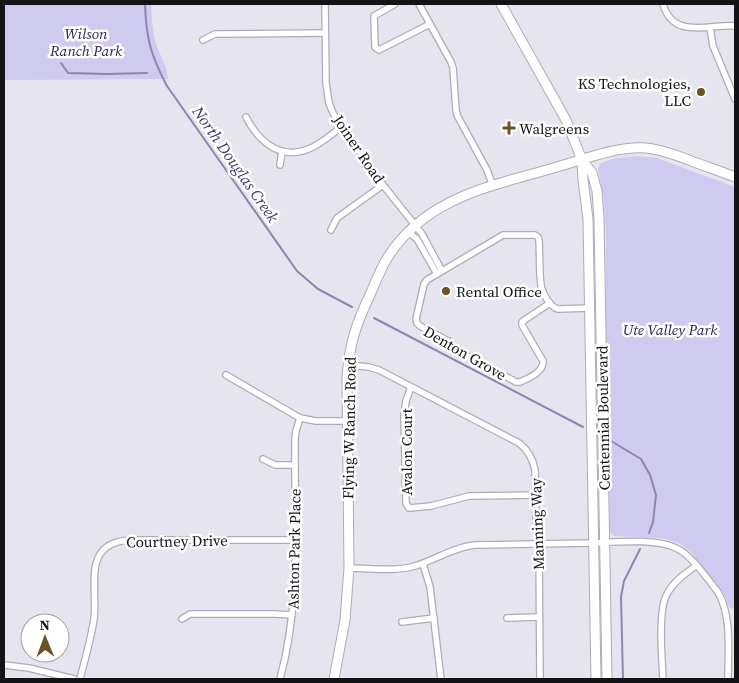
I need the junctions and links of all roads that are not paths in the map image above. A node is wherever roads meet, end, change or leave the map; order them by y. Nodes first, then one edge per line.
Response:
1 (325, 4) edge
2 (395, 4) edge
3 (419, 4) edge
4 (501, 4) edge
5 (664, 4) edge
6 (430, 24) junction
7 (735, 26) edge
8 (710, 28) junction
9 (326, 32) junction
10 (203, 40) dead end
11 (735, 99) edge
12 (246, 117) dead end
13 (342, 126) junction
14 (282, 151) junction
15 (582, 160) junction
16 (280, 164) dead end
17 (734, 174) edge
18 (383, 185) junction
19 (493, 186) junction
20 (412, 228) junction
21 (330, 230) dead end
22 (440, 272) junction
23 (550, 303) junction
24 (590, 308) junction
25 (348, 365) junction
26 (226, 375) dead end
27 (411, 387) junction
28 (300, 418) junction
29 (348, 421) junction
30 (263, 459) dead end
31 (295, 465) junction
32 (536, 495) junction
33 (296, 540) junction
34 (605, 542) junction
35 (538, 543) junction
36 (594, 543) junction
37 (423, 564) junction
38 (696, 566) junction
39 (349, 568) junction
40 (292, 615) junction
41 (539, 617) junction
42 (434, 618) junction
43 (508, 618) dead end
44 (182, 619) dead end
45 (402, 622) dead end
46 (4, 666) edge
47 (74, 679) edge
48 (80, 679) edge
49 (280, 679) edge
50 (334, 679) edge
51 (441, 679) edge
52 (540, 679) edge
53 (596, 679) edge
54 (607, 679) edge
55 (663, 679) edge
56 (728, 679) edge

1 - 9 street, Joiner Road
2 - 6 street
3 - 6 street
4 - 15 main road, Centennial Boulevard
5 - 8 street
6 - 19 street
7 - 8 street
8 - 11 street
9 - 10 street
9 - 13 street, Joiner Road
12 - 14 street
13 - 14 street
13 - 18 street, Joiner Road
14 - 16 street
15 - 17 main road, Flying W Ranch Road
15 - 19 main road, Flying W Ranch Road
15 - 24 main road, Centennial Boulevard
15 - 34 main road, Centennial Boulevard
18 - 20 street, Joiner Road
18 - 21 street
19 - 20 main road, Flying W Ranch Road
20 - 22 street
20 - 25 main road, Flying W Ranch Road
22 - 23 street
22 - 23 street, Denton Grove
23 - 24 street
24 - 36 main road, Centennial Boulevard
25 - 27 street, Manning Way
25 - 29 main road, Flying W Ranch Road
26 - 28 street
27 - 32 street, Manning Way
27 - 32 street, Avalon Court
28 - 29 street
28 - 31 street, Ashton Park Place
29 - 39 main road, Flying W Ranch Road
30 - 31 street
31 - 33 street, Ashton Park Place
32 - 35 street, Manning Way
33 - 40 street, Ashton Park Place
33 - 48 street, Courtney Drive
34 - 36 street
34 - 38 street
34 - 54 main road, Centennial Boulevard
35 - 36 street
35 - 37 street
35 - 41 street, Manning Way
36 - 53 main road, Centennial Boulevard
37 - 39 street
37 - 42 street
38 - 55 street
38 - 56 street
39 - 50 main road, Flying W Ranch Road
40 - 44 street
40 - 49 street, Ashton Park Place
41 - 43 street
41 - 52 street, Manning Way
42 - 45 street
42 - 51 street
46 - 47 street

